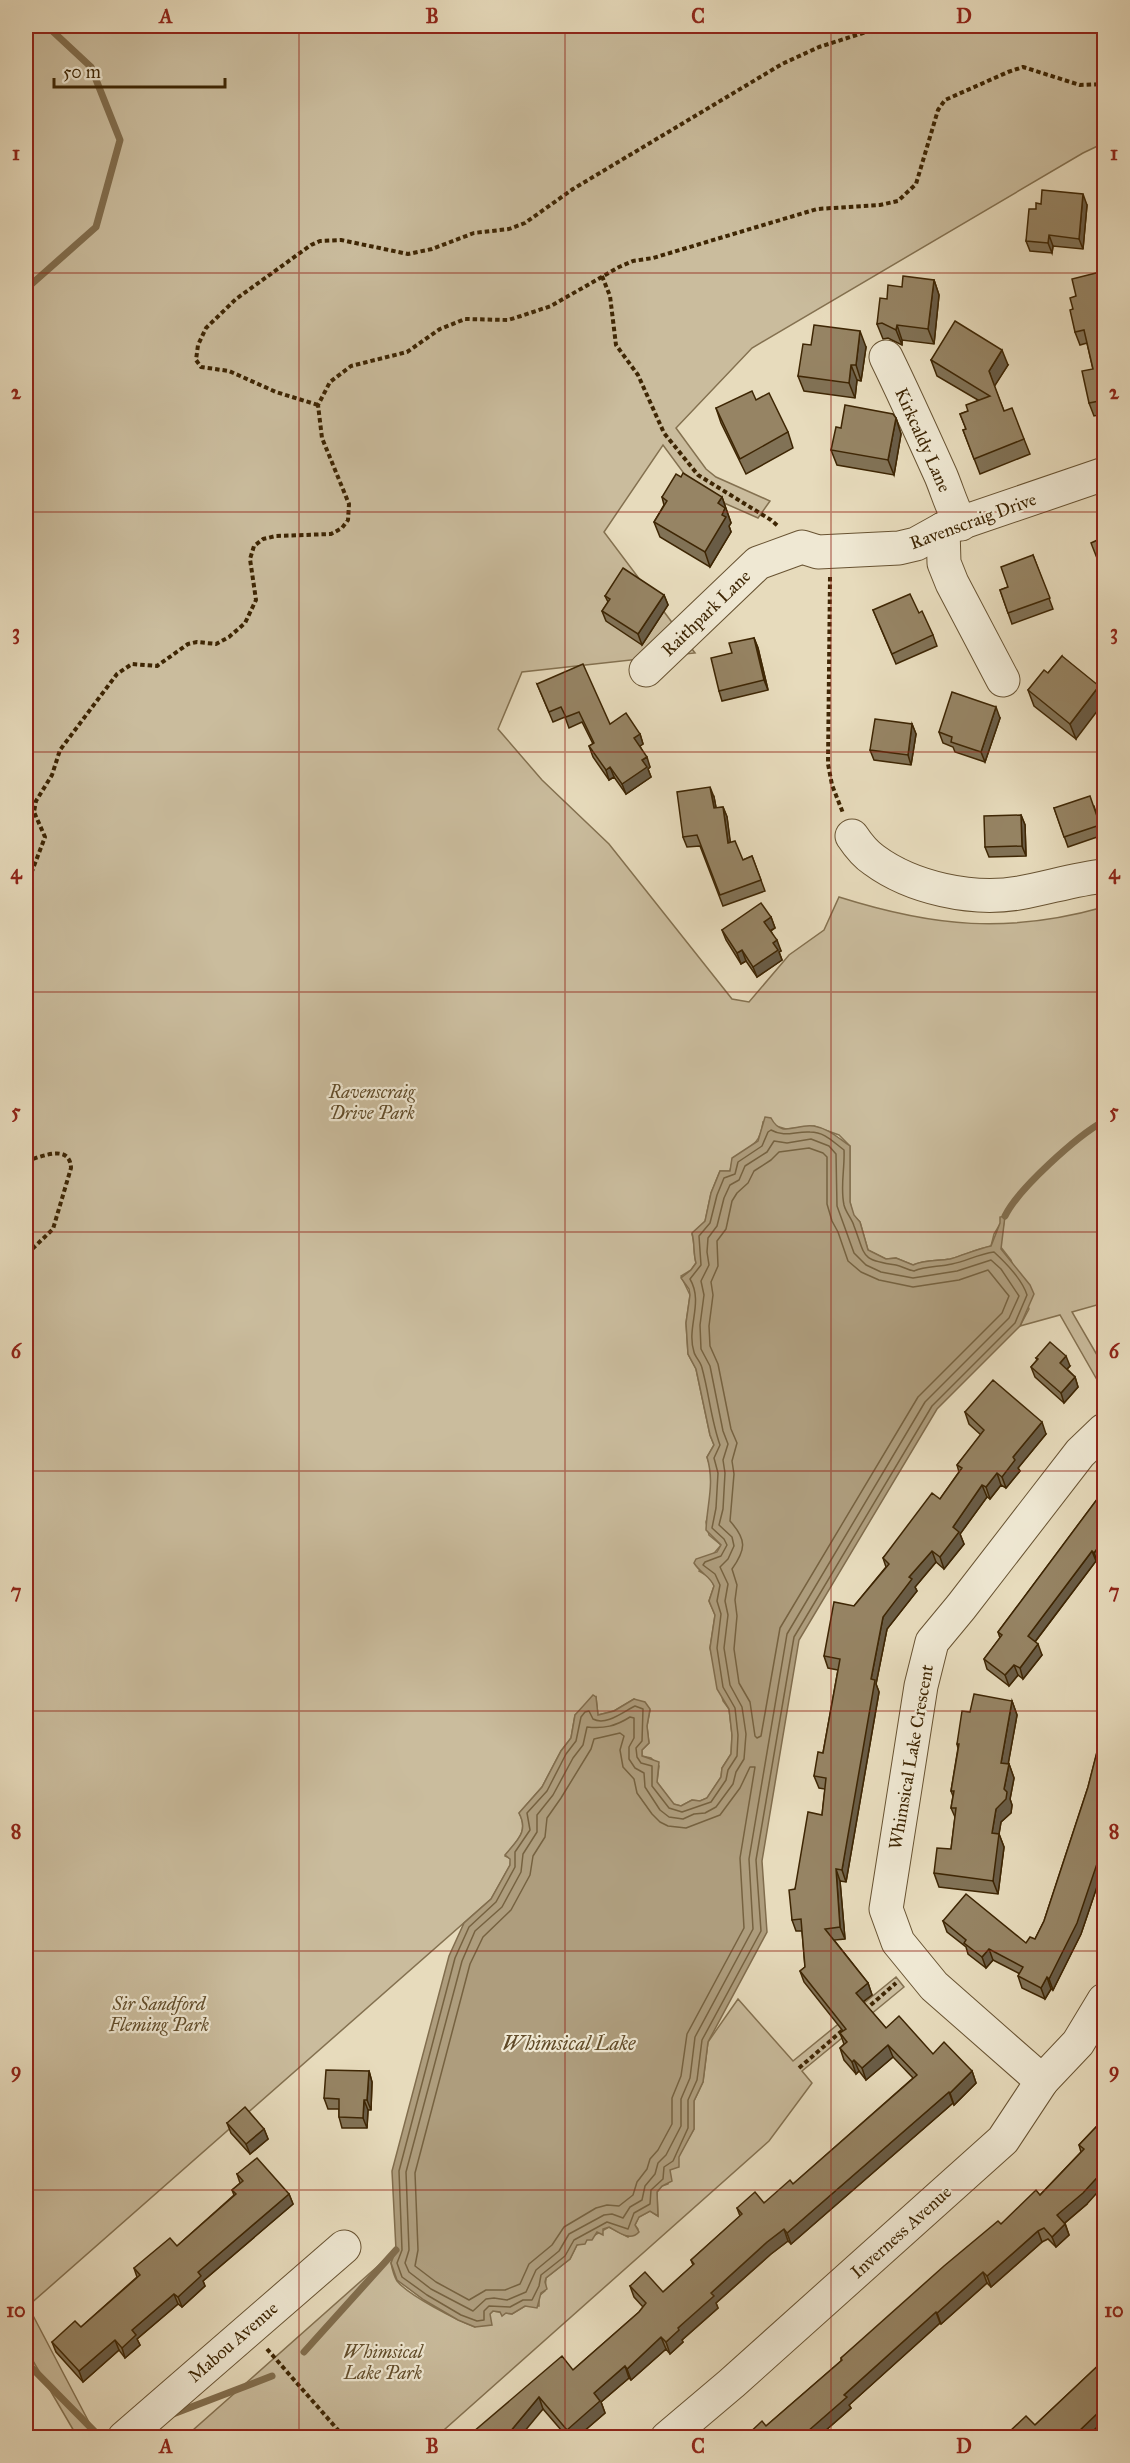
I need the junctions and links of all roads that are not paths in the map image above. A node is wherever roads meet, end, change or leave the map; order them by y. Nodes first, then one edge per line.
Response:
1 (886, 357) dead end
2 (1104, 474) edge
3 (952, 526) junction
4 (810, 550) joint
5 (646, 670) dead end
6 (1004, 680) dead end
7 (852, 836) road end
8 (1104, 876) edge
9 (1104, 1430) edge
10 (1104, 2000) edge
11 (1042, 2082) junction
12 (344, 2247) dead end
13 (124, 2438) edge
14 (667, 2438) edge

1 - 3 street, Kirkcaldy Lane
2 - 3 street, Ravenscraig Drive
3 - 4 street, Ravenscraig Drive
3 - 6 street
4 - 5 street, Raithpark Lane
7 - 8 street
9 - 11 street, Whimsical Lake Crescent
10 - 11 street, Inverness Avenue
11 - 14 street, Inverness Avenue
12 - 13 street, Mabou Avenue

